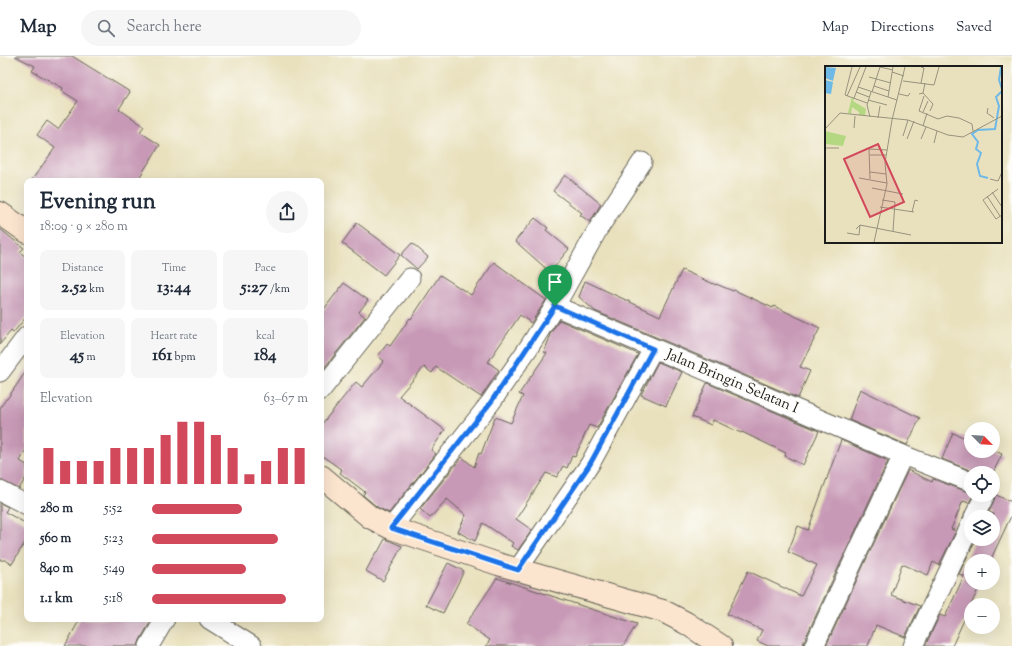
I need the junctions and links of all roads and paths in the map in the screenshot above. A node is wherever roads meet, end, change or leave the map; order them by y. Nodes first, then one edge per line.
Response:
1 (642, 162) dead end
2 (0, 213) edge
3 (24, 230) edge
4 (410, 278) dead end
5 (555, 306) junction
6 (24, 340) edge
7 (653, 349) junction
8 (0, 372) edge
9 (324, 386) edge
10 (903, 455) junction
11 (324, 479) edge
12 (964, 479) edge
13 (0, 491) edge
14 (24, 504) edge
15 (391, 528) junction
16 (964, 539) edge
17 (518, 570) junction
18 (163, 622) edge
19 (214, 622) edge
20 (149, 646) edge
21 (252, 646) edge
22 (720, 646) edge
23 (814, 646) edge
24 (913, 646) edge

1 - 5 street
2 - 3 street
4 - 9 street
5 - 7 street, Jalan Bringin Selatan I
5 - 15 street
6 - 8 street
7 - 10 street, Jalan Bringin Selatan I
7 - 17 street
10 - 12 street, Jalan Bringin Selatan I
10 - 23 street
11 - 15 street
13 - 14 street
15 - 17 street
16 - 24 street
17 - 22 street
18 - 20 street
19 - 21 street

